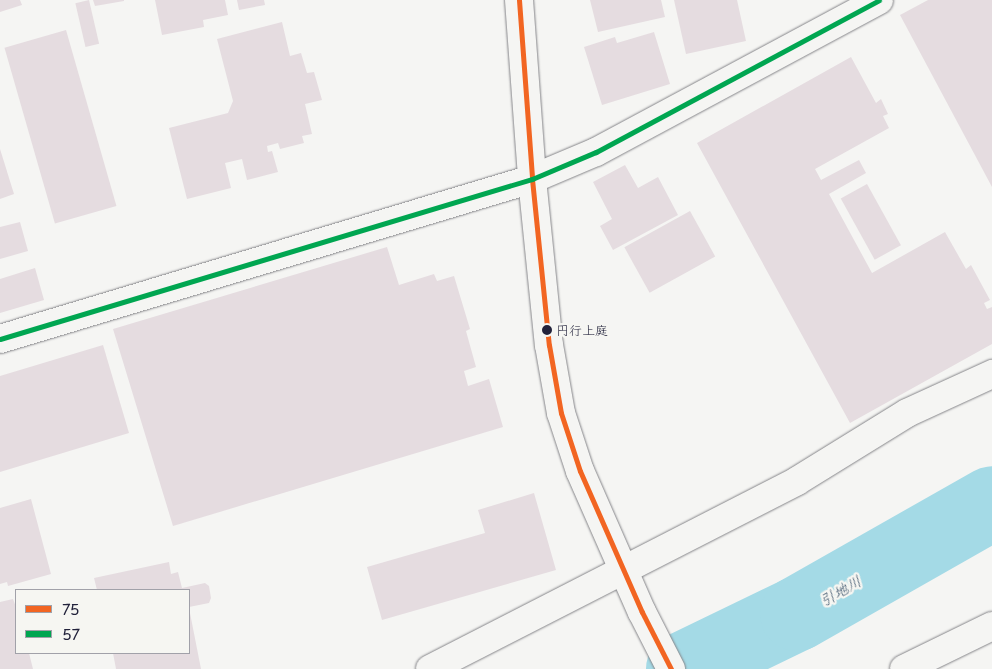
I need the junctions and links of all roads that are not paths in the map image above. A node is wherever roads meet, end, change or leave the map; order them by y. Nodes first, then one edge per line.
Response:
1 (520, 0) edge
2 (879, 0) edge
3 (532, 179) junction
4 (0, 339) edge
5 (992, 374) edge
6 (624, 572) junction
7 (992, 626) edge
8 (430, 669) edge
9 (671, 669) edge
10 (904, 669) edge

1 - 3 street
2 - 3 street
3 - 4 street
3 - 6 street
5 - 6 street
6 - 8 street
6 - 9 street
7 - 10 street

